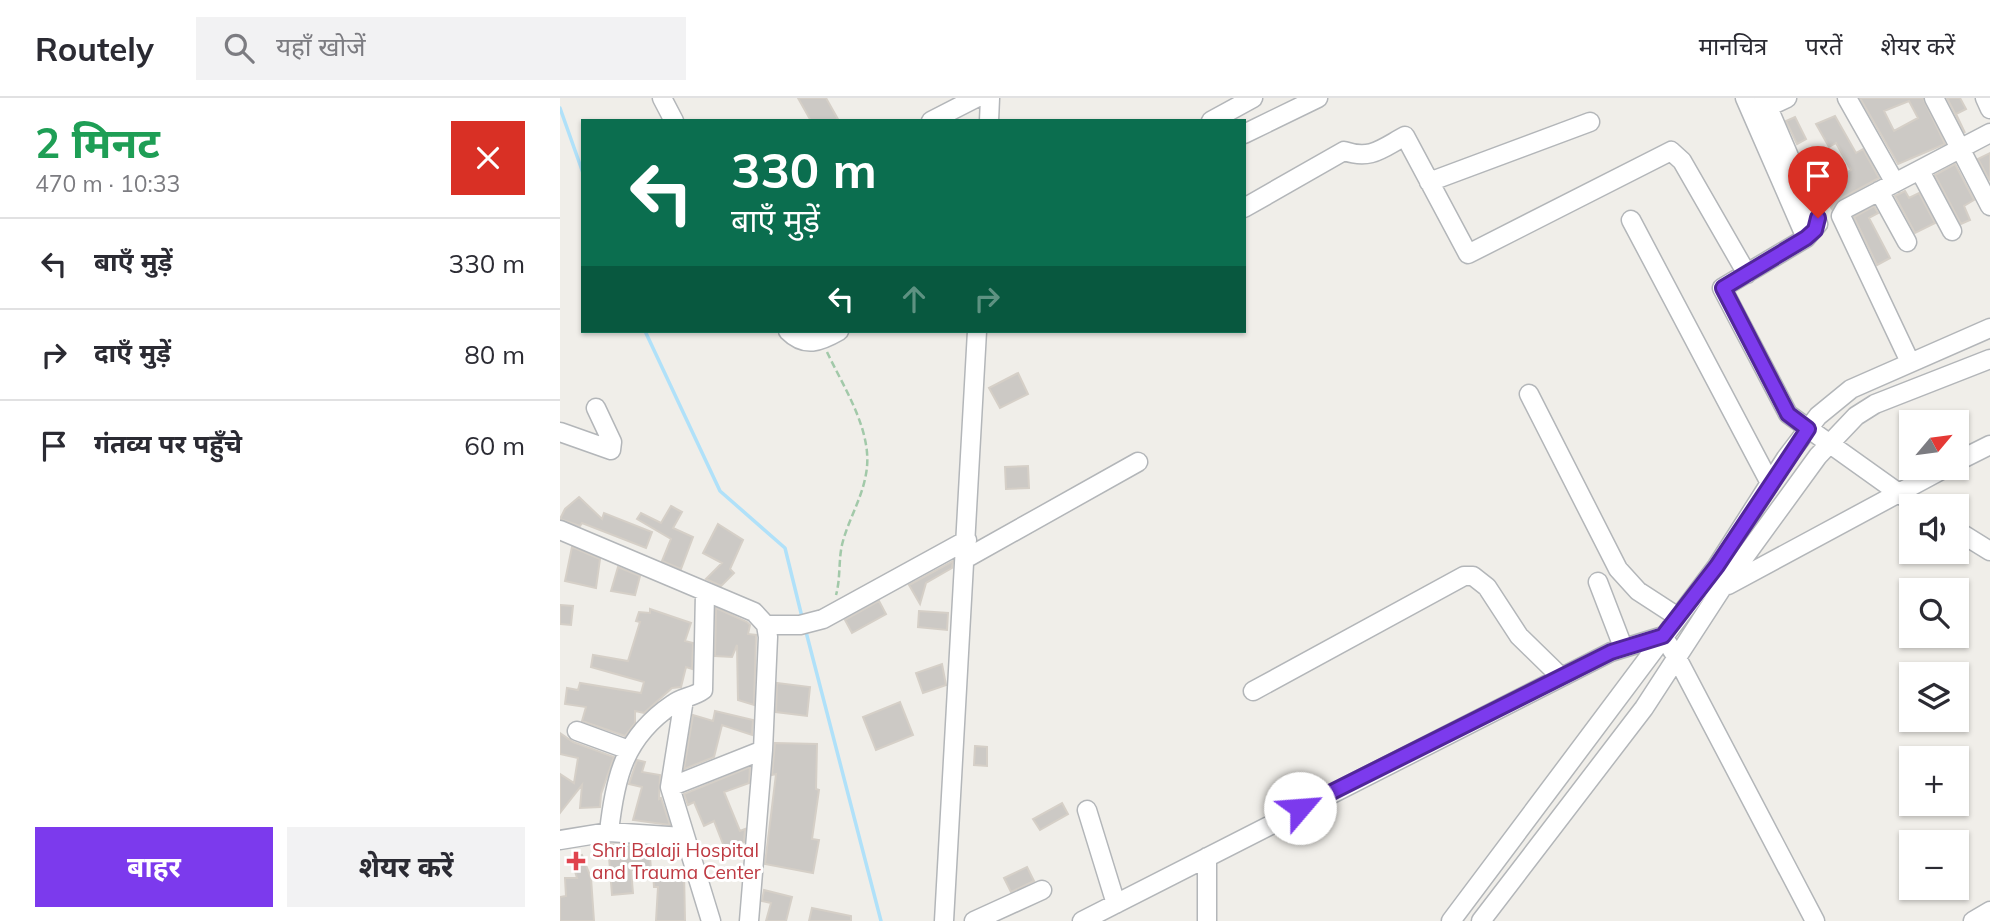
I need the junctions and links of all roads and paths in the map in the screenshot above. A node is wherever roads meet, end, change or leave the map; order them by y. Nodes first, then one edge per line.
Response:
1 (662, 98) edge
2 (976, 98) edge
3 (990, 98) edge
4 (1253, 98) edge
5 (1318, 98) edge
6 (1745, 98) edge
7 (1787, 98) edge
8 (1847, 98) edge
9 (1934, 98) edge
10 (1985, 98) edge
11 (1766, 102) edge
12 (952, 103) edge
13 (1990, 108) edge
14 (673, 119) edge
15 (933, 119) edge
16 (989, 119) edge
17 (1215, 119) edge
18 (1590, 122) dead end
19 (1990, 132) edge
20 (1246, 133) edge
21 (1960, 149) junction
22 (1920, 171) junction
23 (1429, 181) junction
24 (1895, 183) junction
25 (1879, 191) junction
26 (1990, 206) edge
27 (1246, 207) edge
28 (1631, 220) dead end
29 (1952, 232) dead end
30 (1806, 238) junction
31 (1907, 242) dead end
32 (1746, 274) junction
33 (1990, 328) edge
34 (791, 333) edge
35 (835, 333) edge
36 (977, 333) edge
37 (821, 340) junction
38 (1990, 359) edge
39 (1910, 362) junction
40 (1530, 394) dead end
41 (596, 408) dead end
42 (1808, 429) junction
43 (560, 432) edge
44 (1829, 444) junction
45 (1990, 445) edge
46 (1969, 456) edge
47 (1138, 462) dead end
48 (1922, 480) edge
49 (1770, 482) junction
50 (1897, 493) junction
51 (560, 530) edge
52 (1969, 538) edge
53 (967, 540) junction
54 (1990, 551) edge
55 (965, 559) junction
56 (1598, 582) dead end
57 (1722, 588) junction
58 (1700, 589) junction
59 (705, 593) junction
60 (827, 617) junction
61 (1678, 617) junction
62 (766, 625) junction
63 (1663, 636) junction
64 (1623, 647) junction
65 (1677, 658) junction
66 (1561, 677) junction
67 (1253, 691) dead end
68 (684, 699) junction
69 (576, 731) dead end
70 (629, 750) junction
71 (763, 750) junction
72 (670, 787) junction
73 (1087, 810) dead end
74 (609, 832) junction
75 (565, 835) edge
76 (683, 837) junction
77 (1207, 857) junction
78 (1042, 890) dead end
79 (1115, 904) junction
80 (1990, 911) edge
81 (711, 921) edge
82 (749, 921) edge
83 (944, 921) edge
84 (974, 921) edge
85 (1082, 921) edge
86 (1207, 921) edge
87 (1451, 921) edge
88 (1481, 921) edge
89 (1815, 921) edge
90 (1973, 921) edge

1 - 14 street
2 - 12 street
3 - 16 street
4 - 17 street
5 - 20 street
6 - 30 street
7 - 11 street
8 - 24 street
9 - 21 street
10 - 13 street
11 - 30 street
12 - 15 street
18 - 23 street
19 - 21 street
21 - 22 street
21 - 26 street
22 - 24 street
22 - 29 street
23 - 27 street
23 - 32 street
24 - 25 street
25 - 31 street
25 - 39 street
28 - 49 street
30 - 32 street
32 - 42 street
33 - 39 street
34 - 37 street
35 - 37 street
36 - 53 street
37 - 60 path
38 - 44 street
39 - 42 street
40 - 61 street
41 - 43 street
42 - 44 street
42 - 49 street
44 - 50 street
44 - 57 street
45 - 46 street
47 - 55 street
48 - 50 street
49 - 58 street
50 - 57 street
51 - 59 street
52 - 54 street
53 - 55 street
53 - 60 street
55 - 83 street
56 - 64 street
57 - 58 street
57 - 65 street
58 - 61 street
59 - 62 street
59 - 68 street
60 - 62 street
61 - 63 street
62 - 71 street
63 - 64 street
63 - 65 street
63 - 87 street
64 - 66 street
65 - 88 street
65 - 89 street
66 - 67 street
66 - 77 street
68 - 70 street
68 - 72 street
69 - 70 street
70 - 74 street
71 - 72 street
71 - 82 street
72 - 76 street
73 - 79 street
74 - 75 street
74 - 76 street
76 - 81 street
77 - 79 street
77 - 86 street
78 - 84 street
79 - 85 street
80 - 90 street

